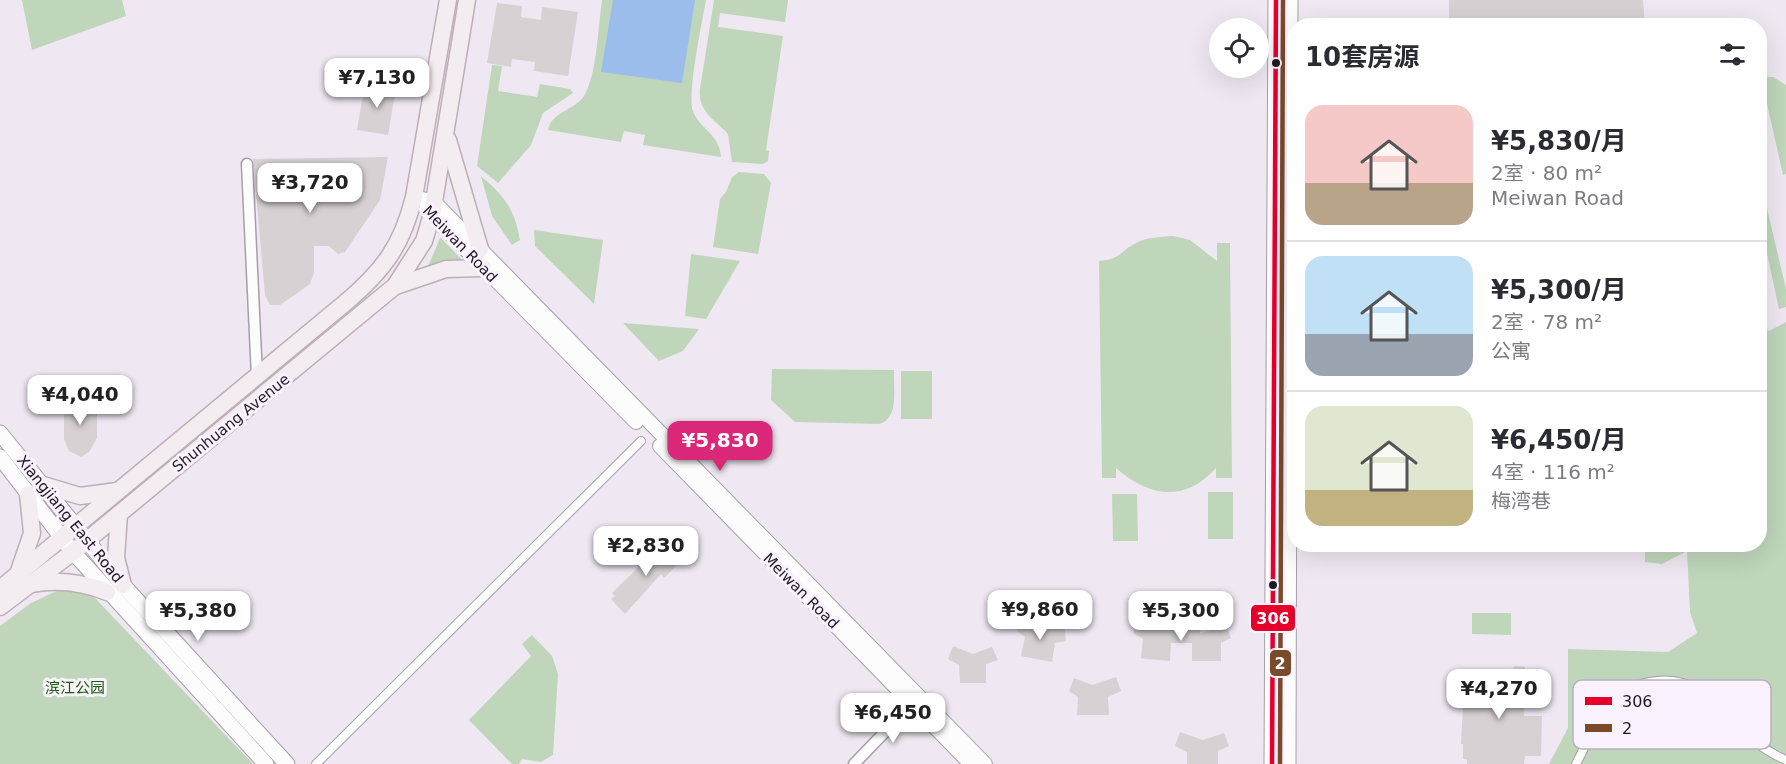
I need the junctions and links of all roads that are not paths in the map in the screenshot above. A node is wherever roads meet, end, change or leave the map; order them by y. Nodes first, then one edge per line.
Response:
1 (448, 0) edge
2 (467, 0) edge
3 (1276, 0) edge
4 (1290, 0) edge
5 (1290, 18) edge
6 (446, 132) junction
7 (247, 164) dead end
8 (414, 197) junction
9 (433, 208) junction
10 (481, 258) junction
11 (395, 286) junction
12 (257, 377) junction
13 (0, 433) edge
14 (640, 441) dead end
15 (0, 457) edge
16 (34, 489) junction
17 (121, 490) junction
18 (119, 514) junction
19 (74, 541) junction
20 (1289, 552) edge
21 (23, 580) junction
22 (123, 585) junction
23 (0, 589) edge
24 (107, 592) junction
25 (0, 607) edge
26 (143, 607) junction
27 (132, 618) junction
28 (912, 704) junction
29 (1584, 749) edge
30 (1763, 749) edge
31 (1786, 760) edge
32 (267, 764) edge
33 (287, 764) edge
34 (316, 764) edge
35 (854, 764) edge
36 (971, 764) edge
37 (985, 764) edge
38 (1272, 764) edge
39 (1288, 764) edge
40 (1576, 764) edge

1 - 8 main road, Shunhuang Avenue
2 - 6 main road, Shunhuang Avenue
3 - 38 main road
4 - 5 main road
6 - 9 main road, Shunhuang Avenue
6 - 10 main road
7 - 12 street
8 - 9 street, Meiwan Road
8 - 12 main road, Shunhuang Avenue
9 - 10 street, Meiwan Road
9 - 11 main road, Shunhuang Avenue
10 - 11 main road
10 - 28 street, Meiwan Road
10 - 37 street, Meiwan Road
11 - 18 main road, Shunhuang Avenue
12 - 17 main road, Shunhuang Avenue
13 - 16 main road, Xiangjiang East Road
14 - 34 street
15 - 16 main road, Xiangjiang East Road
16 - 17 main road
16 - 19 main road, Xiangjiang East Road
16 - 21 main road
17 - 19 main road, Shunhuang Avenue
18 - 19 main road, Shunhuang Avenue
18 - 22 main road
19 - 21 main road, Shunhuang Avenue
19 - 22 main road, Xiangjiang East Road
19 - 24 main road, Xiangjiang East Road
20 - 39 main road
21 - 23 main road, Shunhuang Avenue
21 - 24 main road
21 - 25 main road, Shunhuang Avenue
22 - 26 main road, Xiangjiang East Road
24 - 27 main road, Xiangjiang East Road
26 - 27 main road
26 - 33 main road, Xiangjiang East Road
27 - 32 main road, Xiangjiang East Road
28 - 35 street
28 - 36 street, Meiwan Road
29 - 40 street
30 - 31 street

